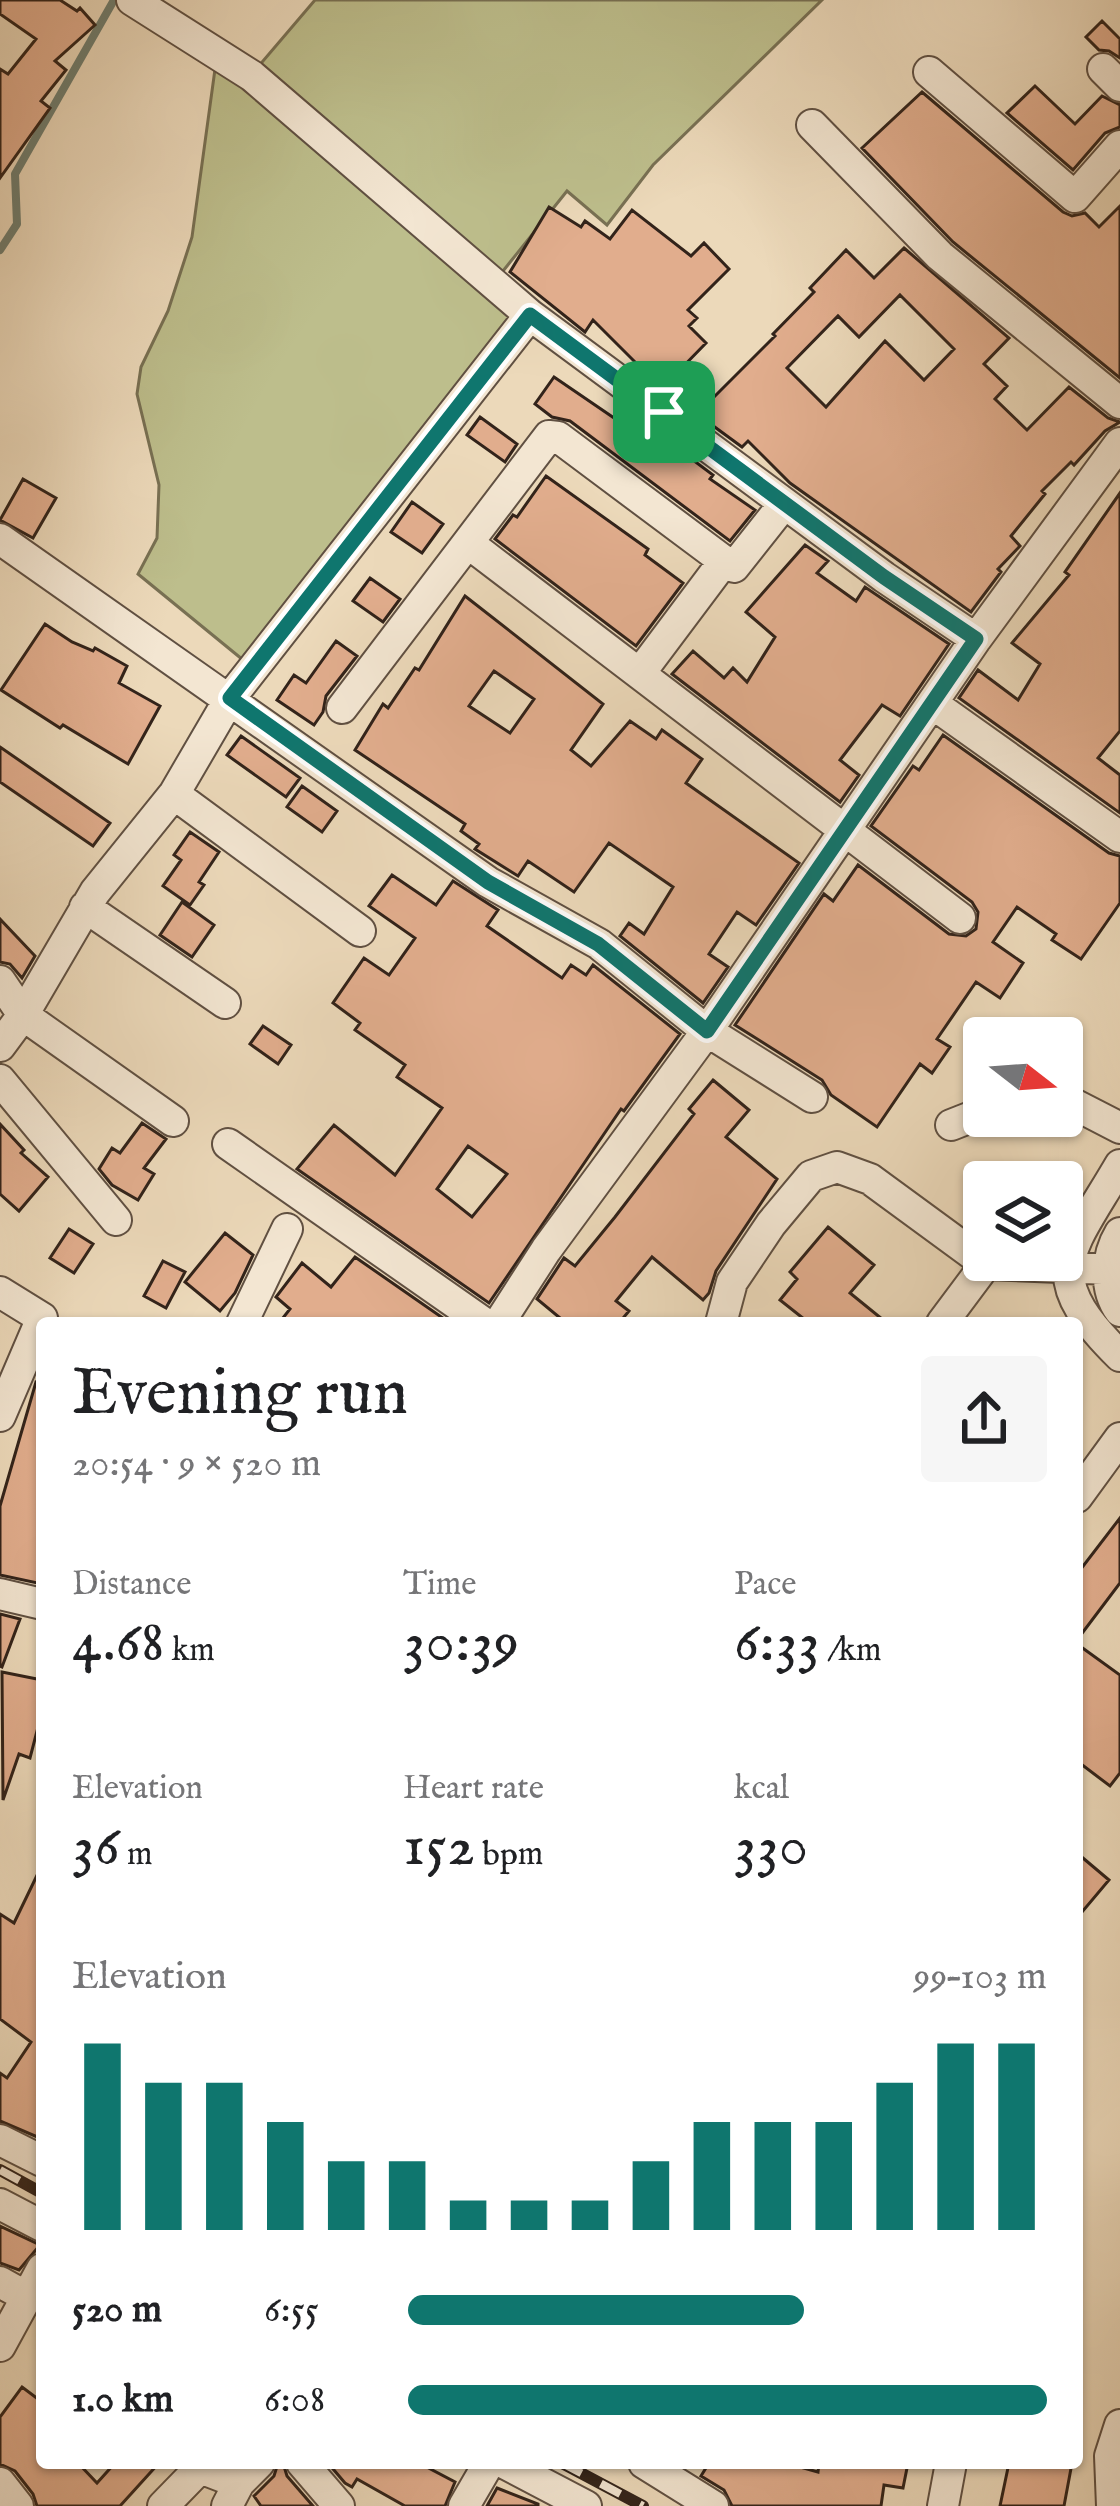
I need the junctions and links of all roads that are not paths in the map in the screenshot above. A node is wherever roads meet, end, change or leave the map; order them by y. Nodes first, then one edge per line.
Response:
1 (132, 0) edge
2 (928, 72) dead end
3 (812, 124) dead end
4 (1120, 146) edge
5 (530, 315) junction
6 (1120, 403) edge
7 (1120, 443) edge
8 (776, 514) dead end
9 (0, 538) edge
10 (468, 543) junction
11 (724, 561) junction
12 (976, 639) junction
13 (640, 673) junction
14 (230, 698) junction
15 (933, 704) junction
16 (342, 708) dead end
17 (175, 794) junction
18 (846, 830) junction
19 (1120, 837) edge
20 (85, 907) junction
21 (960, 918) dead end
22 (360, 931) dead end
23 (0, 981) edge
24 (225, 1003) dead end
25 (23, 1015) junction
26 (707, 1031) junction
27 (0, 1046) edge
28 (0, 1080) edge
29 (812, 1097) dead end
30 (1083, 1109) edge
31 (963, 1120) edge
32 (173, 1121) dead end
33 (951, 1125) dead end
34 (1120, 1128) edge
35 (227, 1144) dead end
36 (1120, 1165) edge
37 (116, 1220) dead end
38 (287, 1229) dead end
39 (1120, 1233) edge
40 (1083, 1236) edge
41 (963, 1247) edge
42 (1083, 1268) edge
43 (1109, 1269) junction
44 (973, 1281) edge
45 (1069, 1281) edge
46 (0, 1292) edge
47 (1120, 1310) edge
48 (40, 1317) edge
49 (245, 1317) edge
50 (475, 1317) edge
51 (503, 1317) edge
52 (723, 1317) edge
53 (946, 1317) edge
54 (36, 1342) edge
55 (1120, 1356) edge
56 (0, 1416) edge
57 (1120, 1438) edge
58 (1083, 1489) edge
59 (0, 1594) edge
60 (36, 1603) edge
61 (0, 2140) edge
62 (36, 2158) edge
63 (0, 2204) edge
64 (36, 2223) edge
65 (23, 2283) edge
66 (0, 2346) edge
67 (1120, 2425) edge
68 (199, 2469) edge
69 (203, 2469) edge
70 (307, 2469) edge
71 (485, 2469) edge
72 (515, 2469) edge
73 (654, 2469) edge
74 (950, 2469) edge
75 (0, 2483) edge
76 (242, 2484) edge
77 (18, 2506) edge
78 (163, 2506) edge
79 (339, 2506) edge
80 (464, 2506) edge
81 (586, 2506) edge
82 (713, 2506) edge
83 (944, 2506) edge
84 (1112, 2506) edge

1 - 5 street
2 - 4 street
3 - 6 street
5 - 12 street
5 - 14 street
7 - 12 street
8 - 11 street
9 - 14 street
10 - 11 street
10 - 13 street
10 - 16 street
11 - 13 street
12 - 15 street
13 - 18 street
14 - 17 street
14 - 26 street
15 - 18 street
15 - 19 street
17 - 20 street
17 - 22 street
18 - 21 street
18 - 26 street
20 - 24 street
20 - 25 street
23 - 25 street
25 - 27 street
25 - 32 street
26 - 29 street
26 - 51 street
28 - 37 street
30 - 34 street
31 - 33 street
35 - 50 street
36 - 40 street
38 - 49 street
39 - 43 street
41 - 52 street
42 - 43 street
43 - 47 street
44 - 53 street
45 - 55 street
46 - 48 street
54 - 56 street
57 - 58 street
59 - 60 street
61 - 62 street
63 - 64 street
65 - 66 street
67 - 84 street
68 - 78 street
69 - 76 street
70 - 79 street
71 - 80 street
72 - 81 street
73 - 82 street
74 - 83 street
75 - 77 street

